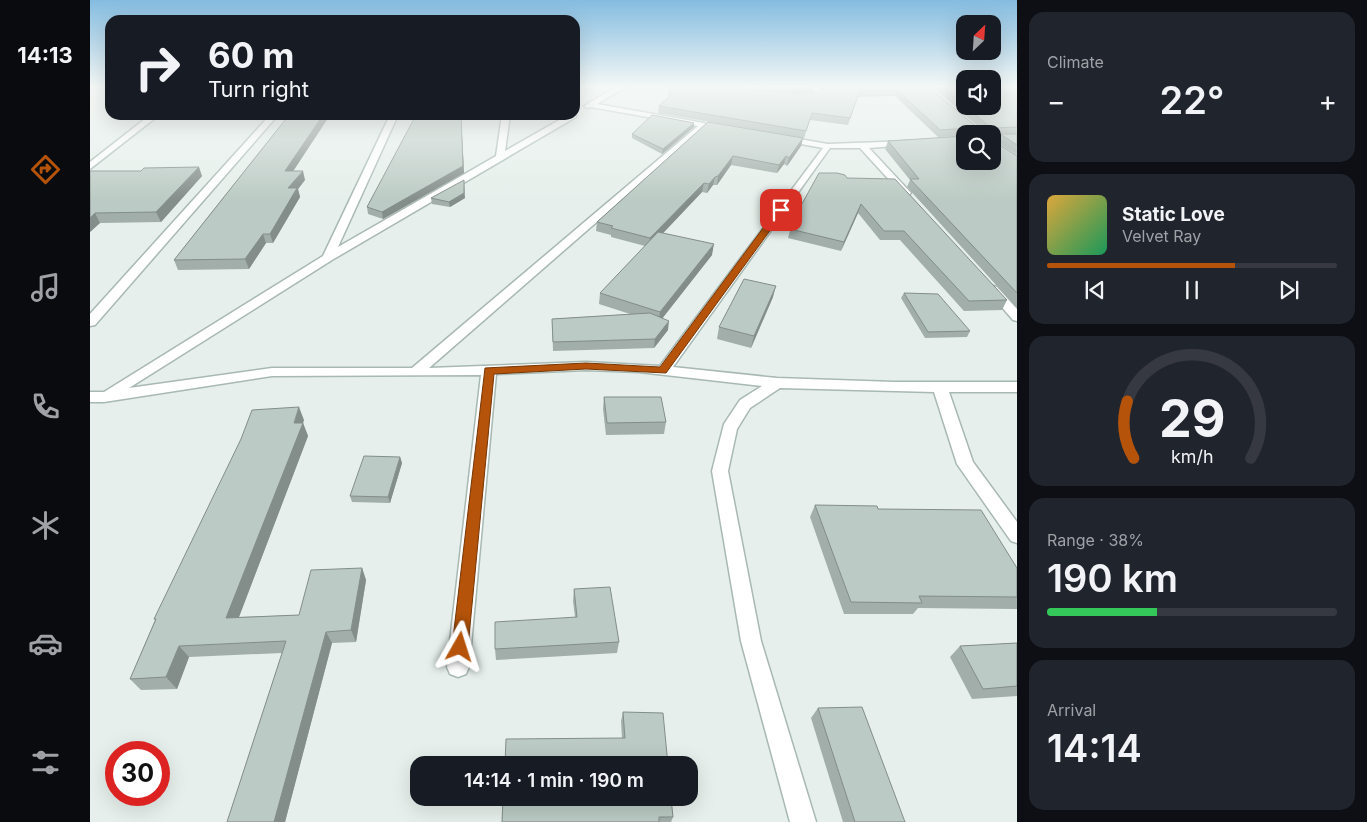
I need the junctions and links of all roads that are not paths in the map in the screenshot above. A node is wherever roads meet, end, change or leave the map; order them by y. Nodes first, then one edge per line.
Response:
1 (143, 124) edge
2 (266, 124) edge
3 (390, 124) edge
4 (505, 124) edge
5 (558, 124) edge
6 (700, 124) edge
7 (771, 136) edge
8 (1017, 137) edge
9 (1001, 138) edge
10 (918, 142) edge
11 (828, 146) junction
12 (862, 146) junction
13 (500, 157) junction
14 (90, 166) edge
15 (915, 203) edge
16 (328, 258) junction
17 (986, 282) edge
18 (1017, 317) edge
19 (90, 322) edge
20 (489, 370) junction
21 (663, 371) junction
22 (415, 372) junction
23 (777, 383) junction
24 (940, 387) junction
25 (1017, 387) edge
26 (97, 397) edge
27 (1017, 536) edge
28 (458, 667) dead end
29 (803, 822) edge

1 - 14 street
2 - 19 street
3 - 16 street
4 - 13 street
5 - 13 street
6 - 22 street
7 - 11 street
8 - 9 street
10 - 12 street
11 - 12 street
11 - 21 street
12 - 15 street
13 - 16 street
16 - 26 street
17 - 18 street
20 - 21 street
20 - 22 street
20 - 28 street
21 - 23 street
22 - 26 street
23 - 24 street
23 - 29 street
24 - 25 street
24 - 27 street

